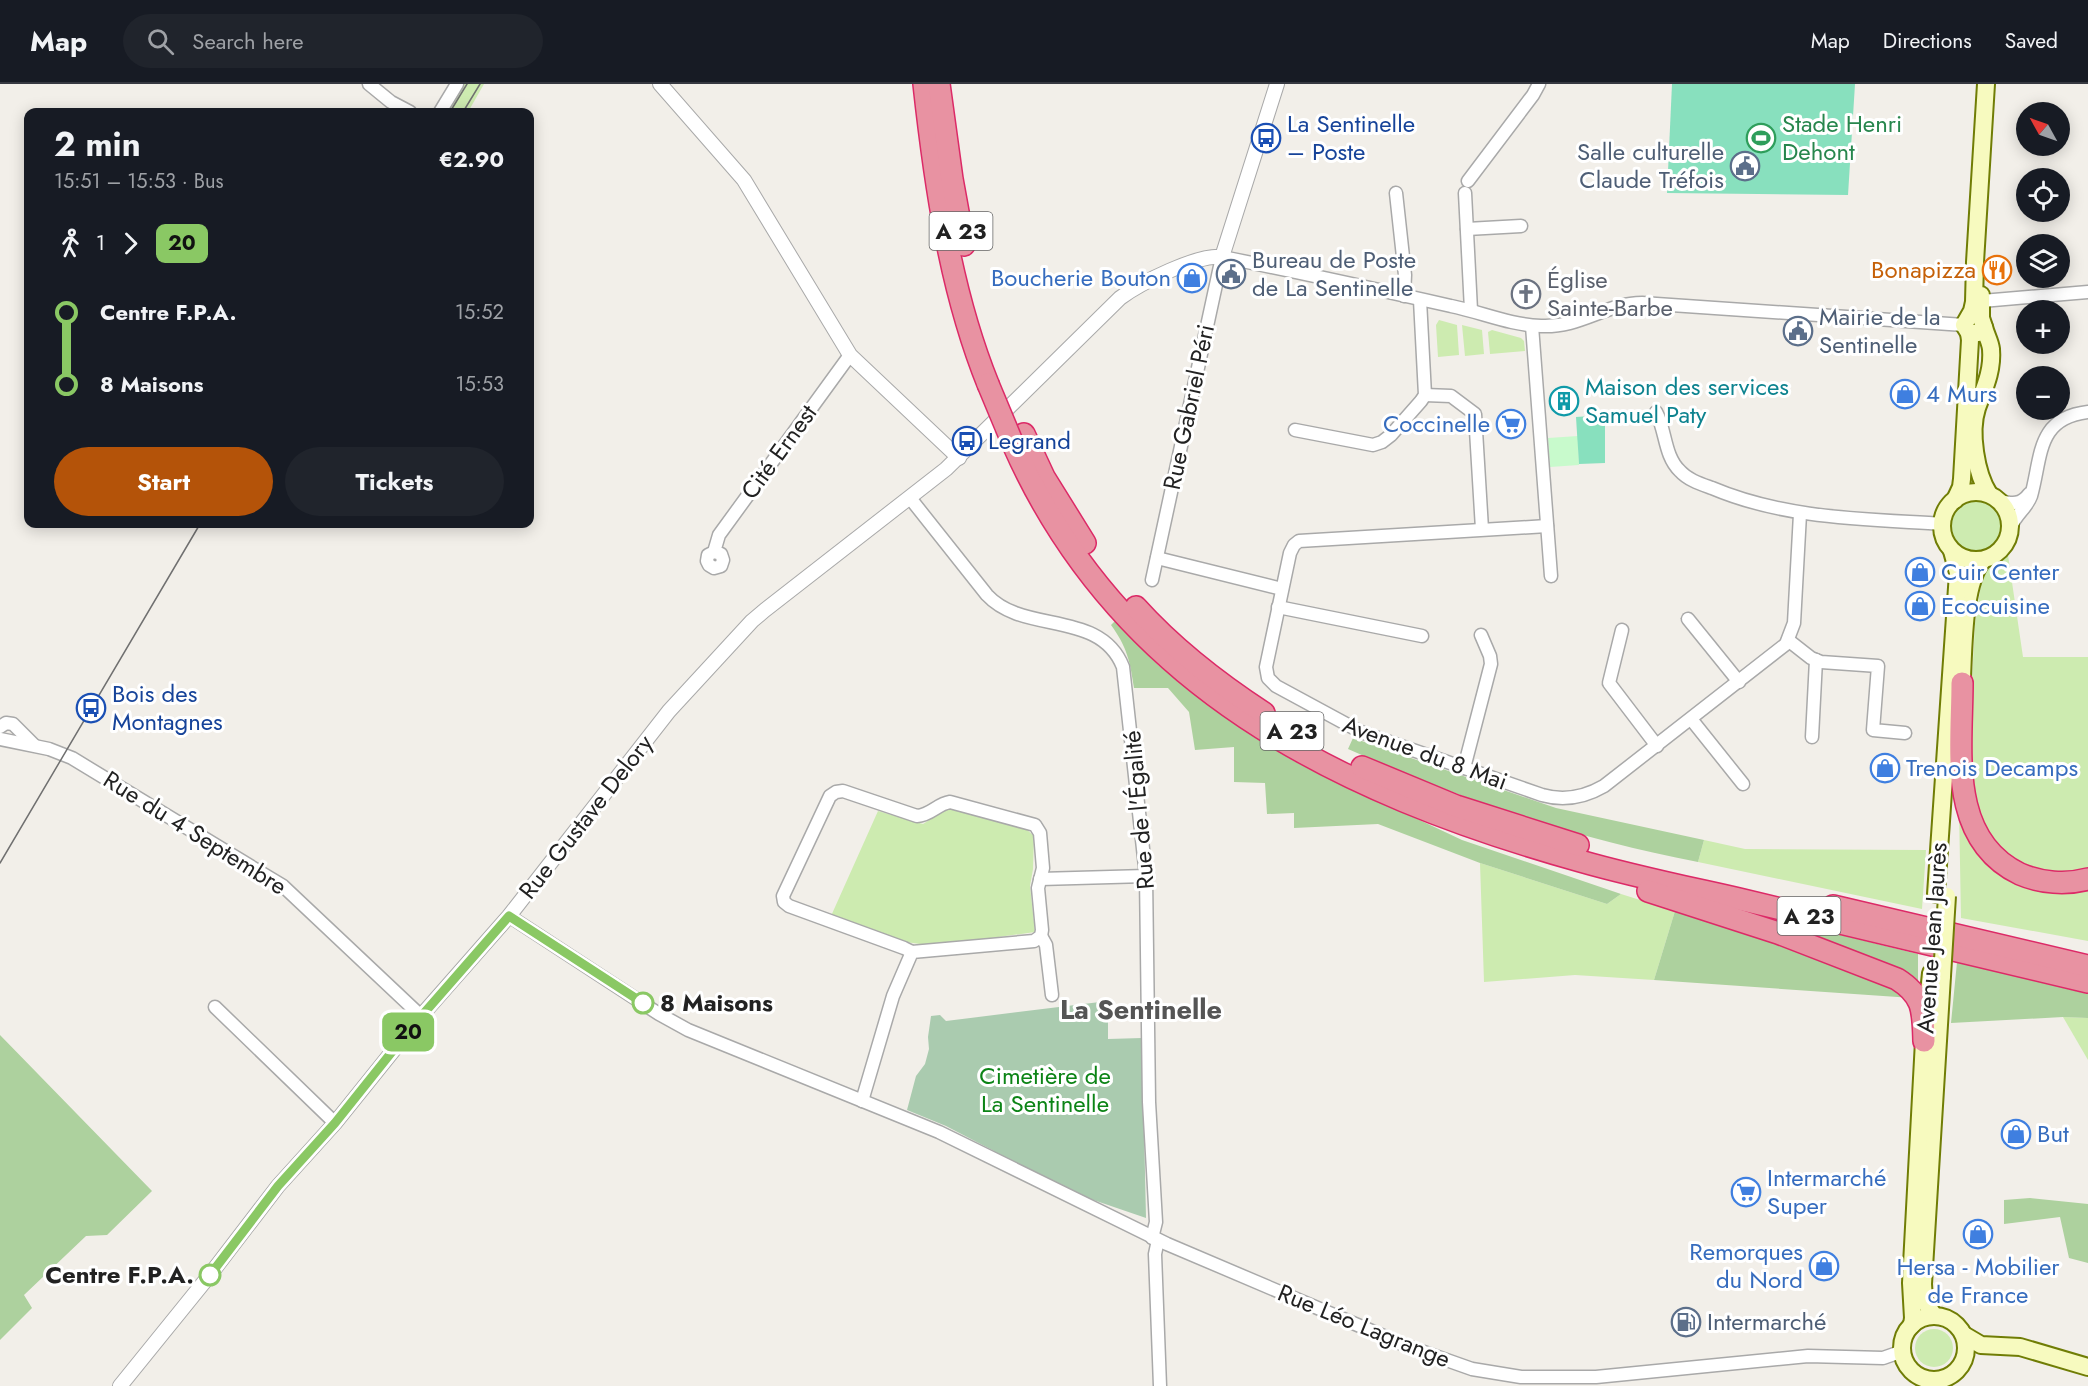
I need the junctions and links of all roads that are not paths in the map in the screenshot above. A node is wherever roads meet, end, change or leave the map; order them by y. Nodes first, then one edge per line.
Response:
1 (369, 84) edge
2 (457, 84) edge
3 (660, 84) edge
4 (924, 84) edge
5 (939, 84) edge
6 (1277, 84) edge
7 (1539, 84) edge
8 (1986, 84) edge
9 (1993, 84) edge
10 (402, 108) edge
11 (442, 108) edge
12 (1396, 193) dead end
13 (1521, 226) dead end
14 (1467, 229) junction
15 (1222, 257) junction
16 (2088, 292) edge
17 (1404, 296) junction
18 (1420, 300) junction
19 (1471, 310) junction
20 (1975, 320) junction
21 (1532, 326) junction
22 (850, 355) junction
23 (994, 380) junction
24 (1425, 395) junction
25 (1656, 412) dead end
26 (2088, 412) edge
27 (1295, 430) dead end
28 (1018, 439) junction
29 (959, 458) junction
30 (2032, 488) junction
31 (910, 498) junction
32 (1994, 498) junction
33 (1955, 500) junction
34 (1800, 514) junction
35 (1942, 524) junction
36 (1547, 526) junction
37 (2011, 528) junction
38 (1482, 530) junction
39 (1952, 551) junction
40 (714, 552) dead end
41 (1157, 558) junction
42 (1983, 560) junction
43 (1551, 576) dead end
44 (1152, 580) dead end
45 (1282, 590) junction
46 (1278, 607) junction
47 (1688, 619) dead end
48 (1622, 630) dead end
49 (1481, 635) dead end
50 (1422, 636) dead end
51 (1788, 640) junction
52 (1816, 660) junction
53 (1739, 682) junction
54 (1962, 683) junction
55 (1691, 719) junction
56 (0, 727) edge
57 (1905, 732) dead end
58 (1812, 737) dead end
59 (0, 739) edge
60 (34, 745) junction
61 (1657, 746) junction
62 (1464, 768) junction
63 (1743, 784) dead end
64 (1531, 847) junction
65 (1146, 876) junction
66 (1040, 879) junction
67 (2088, 879) edge
68 (1942, 895) junction
69 (509, 916) junction
70 (1943, 932) junction
71 (1041, 936) junction
72 (912, 952) junction
73 (2088, 954) edge
74 (2088, 966) edge
75 (1937, 974) junction
76 (2088, 981) edge
77 (1052, 995) dead end
78 (215, 1006) dead end
79 (421, 1017) junction
80 (1924, 1041) junction
81 (862, 1101) junction
82 (335, 1123) junction
83 (1155, 1239) junction
84 (1934, 1316) junction
85 (1912, 1325) junction
86 (1964, 1335) junction
87 (2040, 1353) junction
88 (1905, 1358) junction
89 (1961, 1365) junction
90 (2088, 1367) edge
91 (1935, 1383) edge
92 (120, 1386) edge
93 (1160, 1386) edge
94 (1911, 1386) edge

1 - 10 street
2 - 11 street
3 - 22 street
4 - 23 highway, A 23
5 - 23 highway, A 23
6 - 15 street
7 - 14 street
8 - 20 main road
9 - 20 main road
12 - 17 street
13 - 14 street
14 - 19 street
15 - 17 street
15 - 29 street, Rue Gustave Delory
15 - 41 street, Rue Gabriel Péri
16 - 20 street
17 - 18 street
18 - 19 street
18 - 24 street
19 - 21 street
20 - 21 street
20 - 32 main road
20 - 33 main road
21 - 36 street
22 - 29 street
22 - 40 street, Cité Ernest
23 - 28 highway, A 23
24 - 27 street
24 - 38 street
25 - 34 street
26 - 30 street
28 - 64 highway, A 23
28 - 70 highway, A 23
29 - 31 street, Rue Gustave Delory
30 - 32 street
30 - 37 street
31 - 65 street, Rue de l'Égalité
31 - 69 street, Rue Gustave Delory
32 - 33 main road
32 - 37 main road
33 - 35 main road
34 - 35 street
34 - 51 street
35 - 39 main road
36 - 38 street, Avenue du 8 Mai
36 - 43 street
37 - 42 main road
38 - 45 street, Avenue du 8 Mai
39 - 42 main road
39 - 68 main road, Avenue Jean Jaurès
41 - 44 street, Rue Gabriel Péri
41 - 45 street
42 - 54 main road, Avenue Jean Jaurès
45 - 46 street, Avenue du 8 Mai
46 - 50 street
46 - 62 street, Avenue du 8 Mai
47 - 53 street
48 - 61 street
49 - 62 street
51 - 52 street
51 - 53 street, Avenue du 8 Mai
52 - 57 street
52 - 58 street
53 - 55 street, Avenue du 8 Mai
54 - 67 highway
54 - 68 main road, Avenue Jean Jaurès
55 - 61 street, Avenue du 8 Mai
55 - 63 street
56 - 60 street, Rue du 4 Septembre
59 - 60 street, Rue du 4 Septembre
60 - 79 street, Rue du 4 Septembre
61 - 62 street, Avenue du 8 Mai
64 - 76 highway, A 23
64 - 80 highway
65 - 66 street
65 - 83 street, Rue de l'Égalité
66 - 71 street
66 - 72 street
68 - 75 main road, Avenue Jean Jaurès, bridge
69 - 79 street, Rue Gustave Delory
69 - 81 street, Rue Léo Lagrange
70 - 73 highway
70 - 74 highway, A 23
71 - 72 street
71 - 77 street
72 - 81 street
75 - 80 main road, Avenue Jean Jaurès
75 - 84 main road, Avenue Jean Jaurès
78 - 82 street
79 - 82 street, Rue Gustave Delory
80 - 85 main road, Avenue Jean Jaurès
81 - 83 street, Rue Léo Lagrange
82 - 92 street, Rue Gustave Delory
83 - 88 street, Rue Léo Lagrange
83 - 93 street, Rue de l'Égalité
84 - 85 main road
84 - 86 main road
85 - 88 main road
86 - 87 main road
86 - 89 main road
87 - 89 main road
87 - 90 main road
88 - 91 main road
88 - 94 main road
89 - 91 main road

